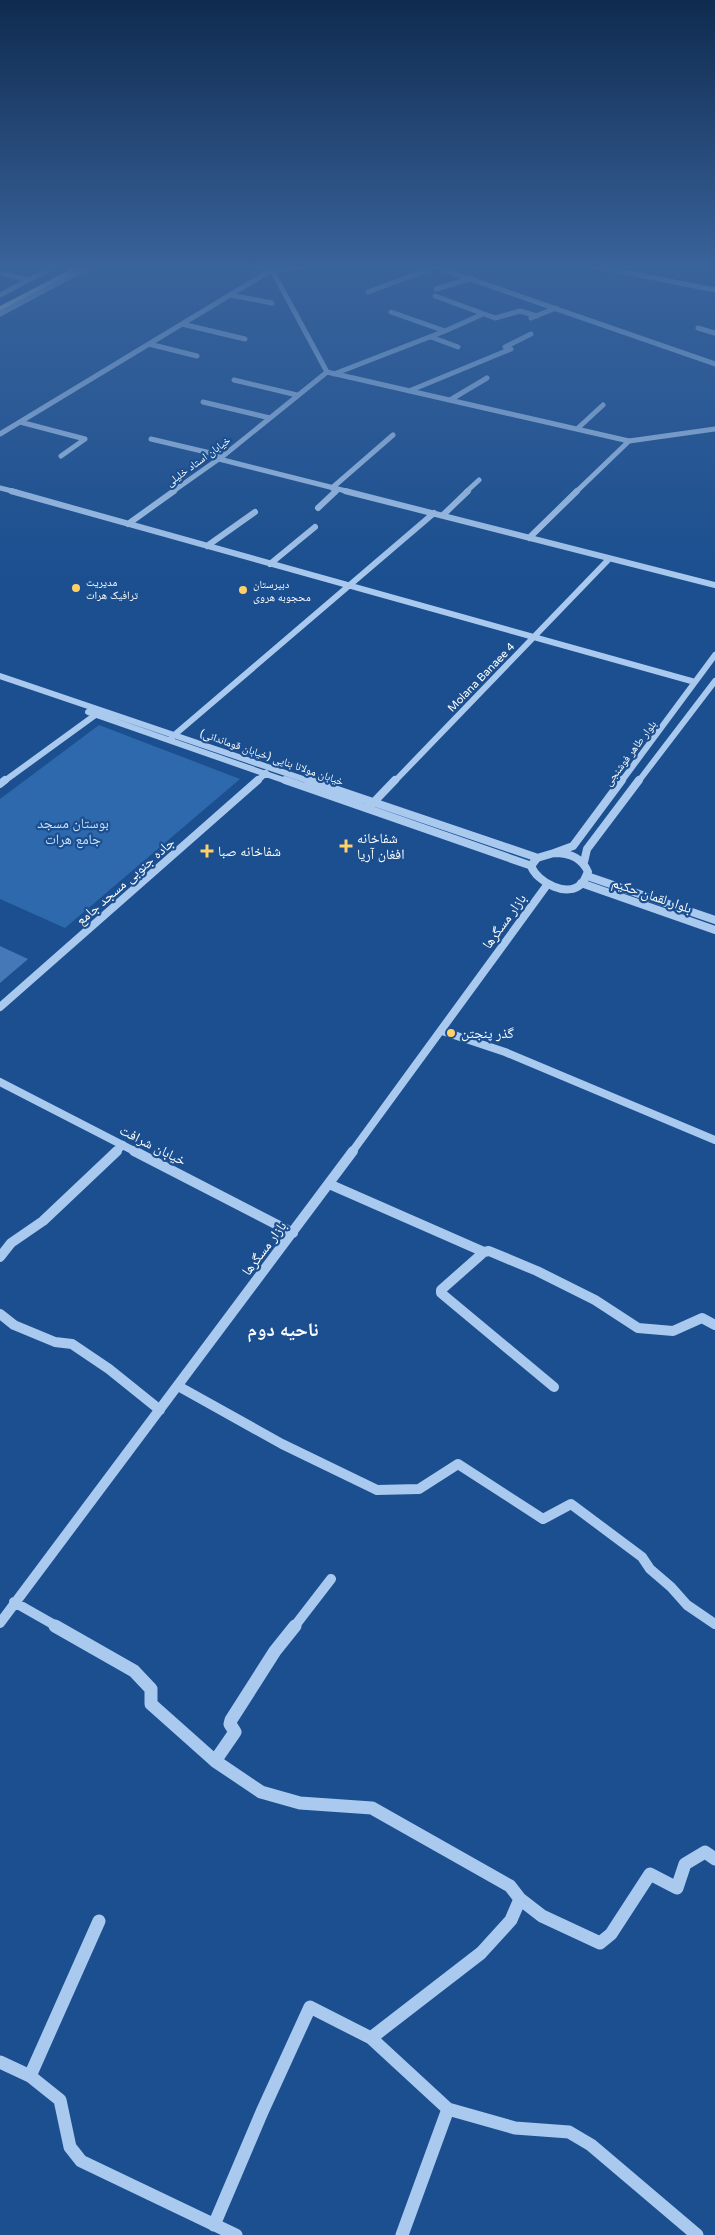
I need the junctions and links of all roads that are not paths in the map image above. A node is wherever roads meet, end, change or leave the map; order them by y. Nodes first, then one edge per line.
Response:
1 (106, 370) edge
2 (344, 370) edge
3 (459, 370) edge
4 (327, 372) joint
5 (334, 374) junction
6 (487, 378) dead end
7 (234, 380) dead end
8 (409, 391) junction
9 (297, 395) junction
10 (450, 400) junction
11 (203, 402) dead end
12 (603, 405) dead end
13 (270, 418) junction
14 (20, 422) junction
15 (577, 429) junction
16 (715, 429) edge
17 (1, 432) edge
18 (393, 435) dead end
19 (151, 439) dead end
20 (629, 440) junction
21 (62, 456) dead end
22 (221, 457) junction
23 (479, 480) dead end
24 (0, 488) edge
25 (335, 489) junction
26 (318, 508) dead end
27 (255, 512) dead end
28 (434, 513) junction
29 (443, 515) junction
30 (128, 524) junction
31 (315, 527) dead end
32 (529, 538) junction
33 (208, 546) junction
34 (609, 559) junction
35 (270, 564) junction
36 (715, 584) edge
37 (348, 586) junction
38 (534, 638) junction
39 (714, 660) edge
40 (0, 676) edge
41 (0, 682) edge
42 (695, 682) junction
43 (715, 682) edge
44 (99, 712) junction
45 (176, 734) junction
46 (167, 740) junction
47 (266, 773) junction
48 (0, 784) edge
49 (374, 802) junction
50 (367, 809) junction
51 (554, 853) junction
52 (538, 858) junction
53 (584, 862) junction
54 (532, 866) junction
55 (587, 876) junction
56 (581, 883) junction
57 (547, 885) junction
58 (715, 920) edge
59 (715, 930) edge
60 (0, 1007) edge
61 (442, 1031) junction
62 (0, 1082) edge
63 (715, 1140) edge
64 (123, 1145) junction
65 (329, 1184) junction
66 (293, 1233) junction
67 (484, 1252) junction
68 (0, 1257) edge
69 (0, 1314) edge
70 (715, 1325) edge
71 (178, 1386) junction
72 (554, 1387) dead end
73 (160, 1410) junction
74 (331, 1579) dead end
75 (14, 1602) junction
76 (0, 1623) edge
77 (715, 1624) edge
78 (215, 1760) junction
79 (715, 1859) edge
80 (520, 1899) junction
81 (99, 1921) dead end
82 (371, 2038) junction
83 (0, 2062) edge
84 (30, 2076) junction
85 (448, 2108) junction
86 (214, 2224) junction
87 (236, 2235) edge
88 (402, 2235) edge
89 (696, 2235) edge

1 - 14 street
2 - 5 street
3 - 8 street
4 - 5 street
4 - 9 street, خیابان استاد خلیلی
5 - 8 street
6 - 10 street
7 - 9 street
8 - 10 street
9 - 13 street, خیابان استاد خلیلی
10 - 15 street
11 - 13 street
12 - 15 street
13 - 22 street, خیابان استاد خلیلی
14 - 17 street
14 - 21 street
15 - 20 street
16 - 20 street
18 - 25 street
19 - 22 street
20 - 32 street
22 - 25 street
22 - 30 street, خیابان استاد خلیلی
23 - 29 street
24 - 30 street
25 - 26 street
25 - 28 street
27 - 33 street
28 - 29 street
28 - 37 street
29 - 32 street
30 - 33 street
31 - 35 street
32 - 34 street
33 - 35 street
34 - 36 street
34 - 38 street, Molana Banaee 4
35 - 37 street
37 - 38 street
37 - 45 street
38 - 42 street
38 - 49 street, Molana Banaee 4
39 - 42 street, بلوار طاهر فوشنجی
40 - 44 street, خیابان مولانا بنایی (خیابان قوماندانی)
41 - 44 street, خیابان مولانا بنایی (خیابان قوماندانی)
42 - 51 street, بلوار طاهر فوشنجی
43 - 53 street, بلوار طاهر فوشنجی
44 - 45 street, خیابان مولانا بنایی (خیابان قوماندانی)
44 - 46 street, خیابان مولانا بنایی (خیابان قوماندانی)
44 - 48 street
45 - 46 street
45 - 49 street, خیابان مولانا بنایی (خیابان قوماندانی)
46 - 47 street, خیابان مولانا بنایی (خیابان قوماندانی)
47 - 50 street, خیابان مولانا بنایی (خیابان قوماندانی)
47 - 60 street, جاده جنوبی مسجد جامع
49 - 50 street, Molana Banaee 4
49 - 52 street, خیابان مولانا بنایی (خیابان قوماندانی)
50 - 54 street, خیابان مولانا بنایی (خیابان قوماندانی)
51 - 52 street
51 - 53 street
52 - 54 street
53 - 55 street
54 - 57 street
55 - 56 street
55 - 58 street, بلوار لقمان حکیم
56 - 57 street
56 - 59 street, بلوار لقمان حکیم
57 - 61 street, بازار مسگرها
61 - 63 street
61 - 65 street, بازار مسگرها
62 - 64 street, خیابان شرافت
64 - 66 street, خیابان شرافت
64 - 68 street
65 - 66 street, بازار مسگرها
65 - 67 street
66 - 71 street, بازار مسگرها
67 - 70 street
67 - 72 street
69 - 73 street
71 - 73 street, بازار مسگرها
71 - 77 street
73 - 75 street, بازار مسگرها
74 - 78 street
75 - 76 street, بازار مسگرها
75 - 78 street
78 - 80 street
79 - 80 street
80 - 82 street
81 - 84 street
82 - 85 street
82 - 86 street
83 - 84 street
84 - 86 street
85 - 88 street
85 - 89 street
86 - 87 street

